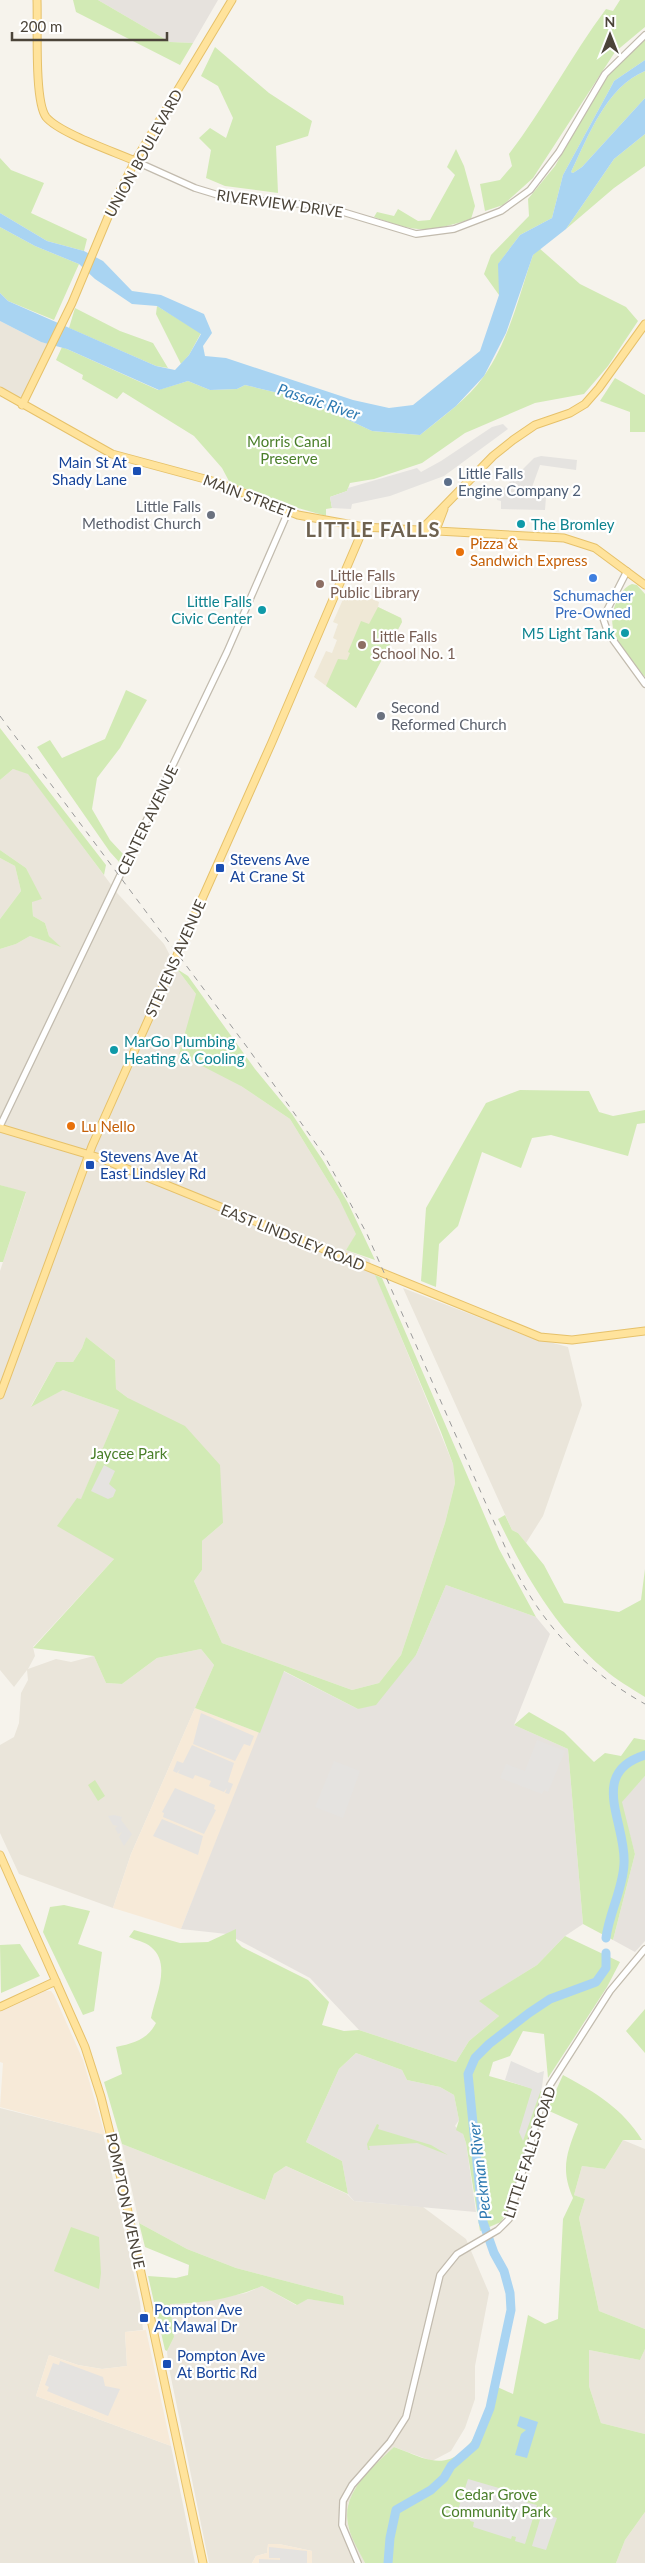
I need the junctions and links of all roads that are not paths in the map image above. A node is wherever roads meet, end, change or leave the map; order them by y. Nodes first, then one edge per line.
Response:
1 (37, 0) edge
2 (232, 0) edge
3 (645, 35) edge
4 (135, 161) junction
5 (645, 324) edge
6 (0, 392) edge
7 (22, 405) junction
8 (446, 506) junction
9 (288, 512) junction
10 (364, 527) junction
11 (421, 530) junction
12 (436, 530) junction
13 (627, 571) junction
14 (645, 585) edge
15 (645, 684) edge
16 (0, 1127) edge
17 (89, 1154) junction
18 (645, 1331) edge
19 (0, 1395) edge
20 (0, 1855) edge
21 (645, 1949) edge
22 (56, 1981) junction
23 (0, 2007) edge
24 (203, 2563) edge
25 (358, 2563) edge

1 - 4 main road, RIVERVIEW DRIVE
2 - 4 main road, UNION BOULEVARD
3 - 4 street, RIVERVIEW DRIVE
4 - 7 main road, UNION BOULEVARD
5 - 8 main road
6 - 7 main road, MAIN STREET
7 - 9 main road, MAIN STREET
8 - 11 main road
8 - 12 main road
9 - 10 main road, MAIN STREET
9 - 16 street, CENTER AVENUE
10 - 11 main road, MAIN STREET
10 - 17 main road, STEVENS AVENUE
11 - 12 main road, MAIN STREET
12 - 13 main road, MAIN STREET
13 - 14 main road, MAIN STREET
13 - 15 street
16 - 17 main road, EAST LINDSLEY ROAD
17 - 18 main road, EAST LINDSLEY ROAD
17 - 19 main road, STEVENS AVENUE
20 - 22 main road, POMPTON AVENUE
21 - 25 street, LITTLE FALLS ROAD
22 - 23 main road
22 - 24 main road, POMPTON AVENUE

